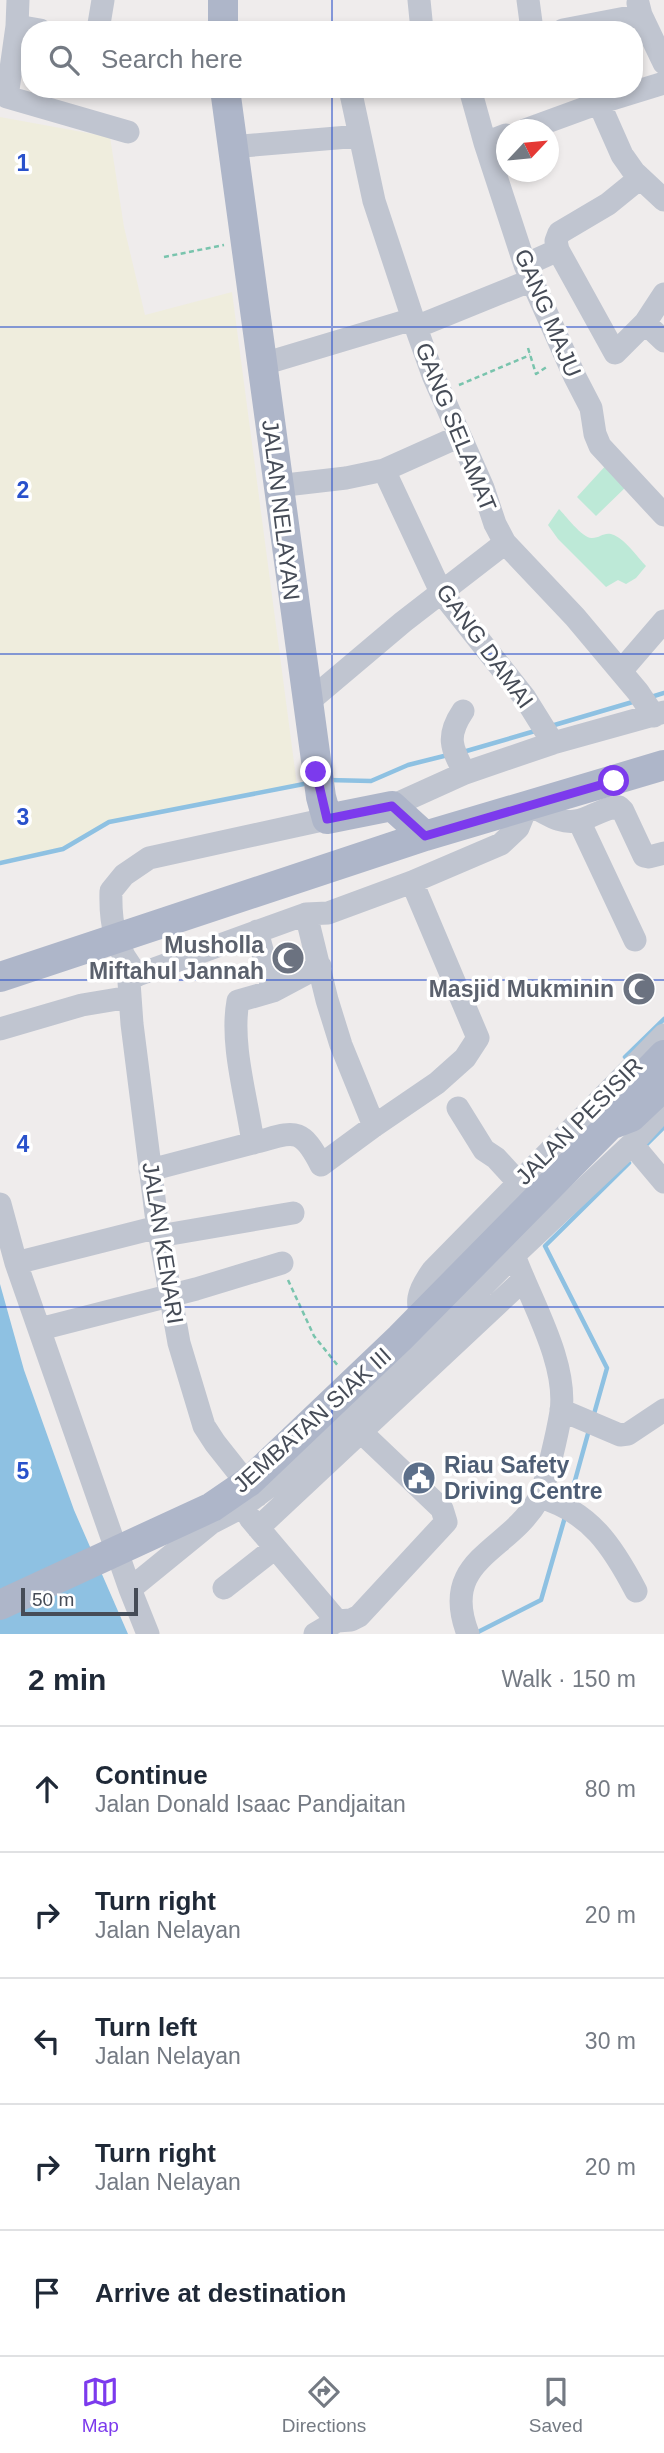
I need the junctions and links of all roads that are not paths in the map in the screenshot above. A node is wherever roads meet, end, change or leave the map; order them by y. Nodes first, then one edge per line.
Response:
1 (103, 0) edge
2 (223, 0) edge
3 (419, 0) edge
4 (528, 0) edge
5 (639, 8) edge
6 (19, 16) edge
7 (100, 21) edge
8 (223, 21) edge
9 (421, 21) edge
10 (531, 21) edge
11 (594, 21) edge
12 (662, 54) edge
13 (664, 83) edge
14 (643, 89) edge
15 (226, 98) edge
16 (351, 98) edge
17 (475, 98) edge
18 (615, 98) edge
19 (4, 103) edge
20 (599, 103) junction
21 (555, 119) edge
22 (128, 132) dead end
23 (360, 136) junction
24 (496, 139) edge
25 (231, 147) junction
26 (640, 178) junction
27 (506, 182) edge
28 (664, 200) edge
29 (558, 250) junction
30 (528, 272) junction
31 (664, 294) edge
32 (415, 323) junction
33 (646, 323) junction
34 (664, 341) edge
35 (263, 364) junction
36 (460, 436) junction
37 (384, 470) junction
38 (277, 486) junction
39 (663, 513) edge
40 (505, 543) junction
41 (441, 592) junction
42 (664, 621) edge
43 (621, 671) junction
44 (307, 703) junction
45 (651, 706) edge
46 (463, 711) dead end
47 (551, 738) junction
48 (458, 759) junction
49 (664, 765) edge
50 (614, 781) junction
51 (321, 796) junction
52 (392, 806) junction
53 (527, 806) junction
54 (579, 821) junction
55 (425, 836) junction
56 (664, 853) edge
57 (412, 882) junction
58 (306, 914) junction
59 (257, 931) junction
60 (635, 940) dead end
61 (320, 965) junction
62 (138, 975) junction
63 (0, 977) edge
64 (273, 991) junction
65 (130, 997) junction
66 (0, 1029) edge
67 (664, 1035) edge
68 (664, 1055) edge
69 (664, 1086) edge
70 (458, 1108) dead end
71 (664, 1109) edge
72 (374, 1126) junction
73 (253, 1143) junction
74 (631, 1145) junction
75 (150, 1170) junction
76 (518, 1182) junction
77 (664, 1182) edge
78 (0, 1204) edge
79 (293, 1213) dead end
80 (503, 1215) junction
81 (159, 1231) junction
82 (514, 1255) junction
83 (16, 1263) junction
84 (282, 1263) road end
85 (523, 1280) junction
86 (170, 1294) junction
87 (442, 1328) junction
88 (40, 1329) junction
89 (664, 1410) edge
90 (569, 1413) junction
91 (361, 1432) junction
92 (249, 1501) junction
93 (557, 1503) junction
94 (258, 1528) junction
95 (275, 1548) junction
96 (224, 1588) dead end
97 (130, 1589) junction
98 (636, 1591) dead end
99 (0, 1605) edge
100 (337, 1621) junction
101 (466, 1628) edge
102 (148, 1634) edge
103 (315, 1634) edge

1 - 7 street
2 - 8 main road
3 - 9 street
4 - 10 street
5 - 11 street
5 - 12 street
6 - 19 street
13 - 14 street
15 - 25 main road, JALAN NELAYAN
16 - 23 street, GANG SELAMAT
17 - 24 street, GANG MAJU
18 - 20 street
19 - 22 street
20 - 21 street
20 - 26 street
23 - 25 street
23 - 32 street, GANG SELAMAT
25 - 35 main road, JALAN NELAYAN
26 - 28 street
26 - 29 street
27 - 30 street, GANG MAJU
29 - 30 street
29 - 33 street
30 - 32 street
30 - 39 street, GANG MAJU
31 - 33 street
32 - 35 street
32 - 36 street, GANG SELAMAT
33 - 34 street
35 - 38 main road, JALAN NELAYAN
36 - 37 street
36 - 40 street, GANG SELAMAT
37 - 38 street
37 - 41 street, GANG DAMAI
38 - 44 main road, JALAN NELAYAN
40 - 41 street
40 - 43 street, GANG SELAMAT
41 - 44 street
41 - 47 street, GANG DAMAI
42 - 43 street
43 - 45 street, GANG SELAMAT
44 - 51 main road, JALAN NELAYAN
45 - 47 street
46 - 48 street
47 - 48 street
48 - 52 street
49 - 50 main road
50 - 53 main road
50 - 54 street
51 - 52 main road
51 - 62 street
52 - 55 main road
53 - 54 street
53 - 55 main road
53 - 57 street
54 - 56 street
54 - 60 street
55 - 63 main road
57 - 58 street
57 - 72 street
58 - 59 street
58 - 61 street
59 - 62 street
59 - 64 street
61 - 64 street
61 - 72 street
62 - 65 street, JALAN KENARI
64 - 73 street
65 - 66 street
65 - 75 street, JALAN KENARI
67 - 76 street, JALAN PESISIR
68 - 74 main road
69 - 74 main road
70 - 76 street
71 - 74 street
72 - 73 street
73 - 75 street
74 - 77 street
74 - 80 main road, JEMBATAN SIAK III
74 - 82 street
75 - 81 street, JALAN KENARI
76 - 80 street, JALAN PESISIR
78 - 83 street
79 - 81 street
80 - 87 street, JALAN PESISIR
80 - 99 main road, JEMBATAN SIAK III
81 - 83 street
81 - 86 street, JALAN KENARI
82 - 85 street
82 - 87 street
83 - 88 street
84 - 86 street
85 - 90 street
85 - 91 street
86 - 88 street
86 - 92 street, JALAN KENARI
87 - 92 street
88 - 97 street
89 - 90 street
90 - 93 street
91 - 94 street
91 - 100 street
92 - 94 street, JALAN KENARI
92 - 97 street
93 - 98 street
93 - 101 street
94 - 95 street, JALAN KENARI
95 - 96 street
95 - 100 street, JALAN KENARI
97 - 102 street
100 - 103 street

